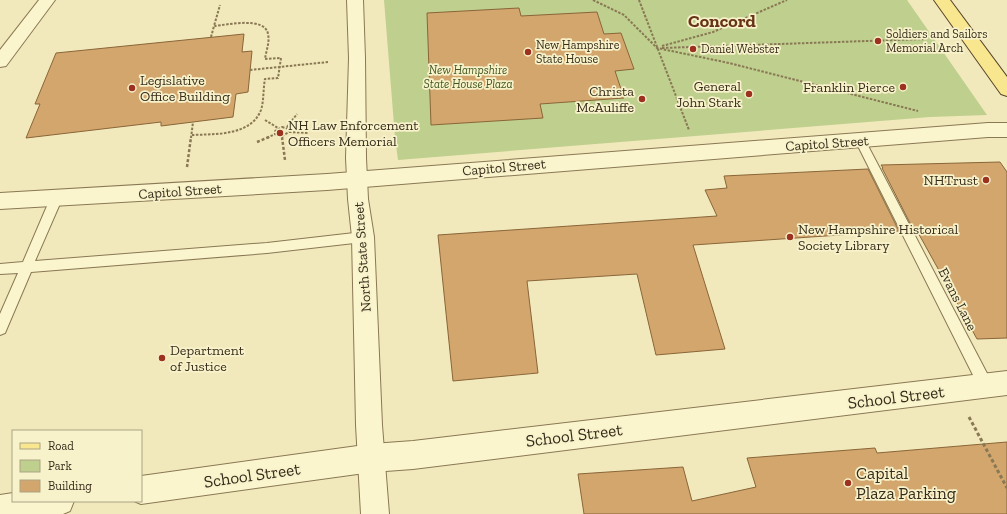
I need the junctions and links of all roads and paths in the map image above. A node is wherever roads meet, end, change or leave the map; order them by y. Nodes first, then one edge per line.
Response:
1 (47, 0) edge
2 (355, 0) edge
3 (593, 0) edge
4 (639, 0) edge
5 (787, 0) edge
6 (942, 0) edge
7 (220, 5) dead end
8 (214, 26) junction
9 (211, 37) dead end
10 (926, 39) dead end
11 (657, 48) junction
12 (0, 62) edge
13 (328, 62) dead end
14 (280, 66) junction
15 (250, 70) dead end
16 (1007, 90) edge
17 (919, 111) dead end
18 (297, 114) dead end
19 (265, 120) dead end
20 (193, 122) dead end
21 (286, 127) junction
22 (278, 128) junction
23 (689, 130) dead end
24 (1007, 130) edge
25 (289, 132) junction
26 (309, 133) dead end
27 (275, 134) junction
28 (192, 135) junction
29 (282, 137) junction
30 (860, 140) junction
31 (257, 142) dead end
32 (285, 162) dead end
33 (187, 167) dead end
34 (357, 180) junction
35 (56, 199) junction
36 (0, 201) edge
37 (363, 237) junction
38 (26, 268) junction
39 (0, 269) edge
40 (0, 329) edge
41 (996, 384) edge
42 (969, 417) dead end
43 (372, 458) junction
44 (1007, 488) edge
45 (142, 490) edge
46 (52, 502) edge
47 (0, 509) edge
48 (375, 514) edge

1 - 12 street
2 - 34 street, North State Street
3 - 11 path
4 - 11 path
5 - 11 path
6 - 16 main road
7 - 8 path
8 - 9 path
8 - 14 path
10 - 11 path
11 - 17 path
11 - 23 path
13 - 14 path
14 - 15 path
14 - 28 path
18 - 21 path
19 - 22 path
20 - 28 path
21 - 22 path
21 - 25 path
22 - 27 path
24 - 30 street, Capitol Street
25 - 26 path
25 - 29 path
27 - 29 path
27 - 31 path
28 - 33 path
29 - 32 path
30 - 34 street, Capitol Street
30 - 41 lane, Evans Lane
34 - 35 street, Capitol Street
34 - 37 street, North State Street
35 - 36 street, Capitol Street
35 - 38 lane
37 - 38 lane
37 - 43 street, North State Street
38 - 39 lane
38 - 40 lane
41 - 43 street, School Street
42 - 44 path
43 - 45 street, School Street
43 - 48 street, North State Street
46 - 47 street

